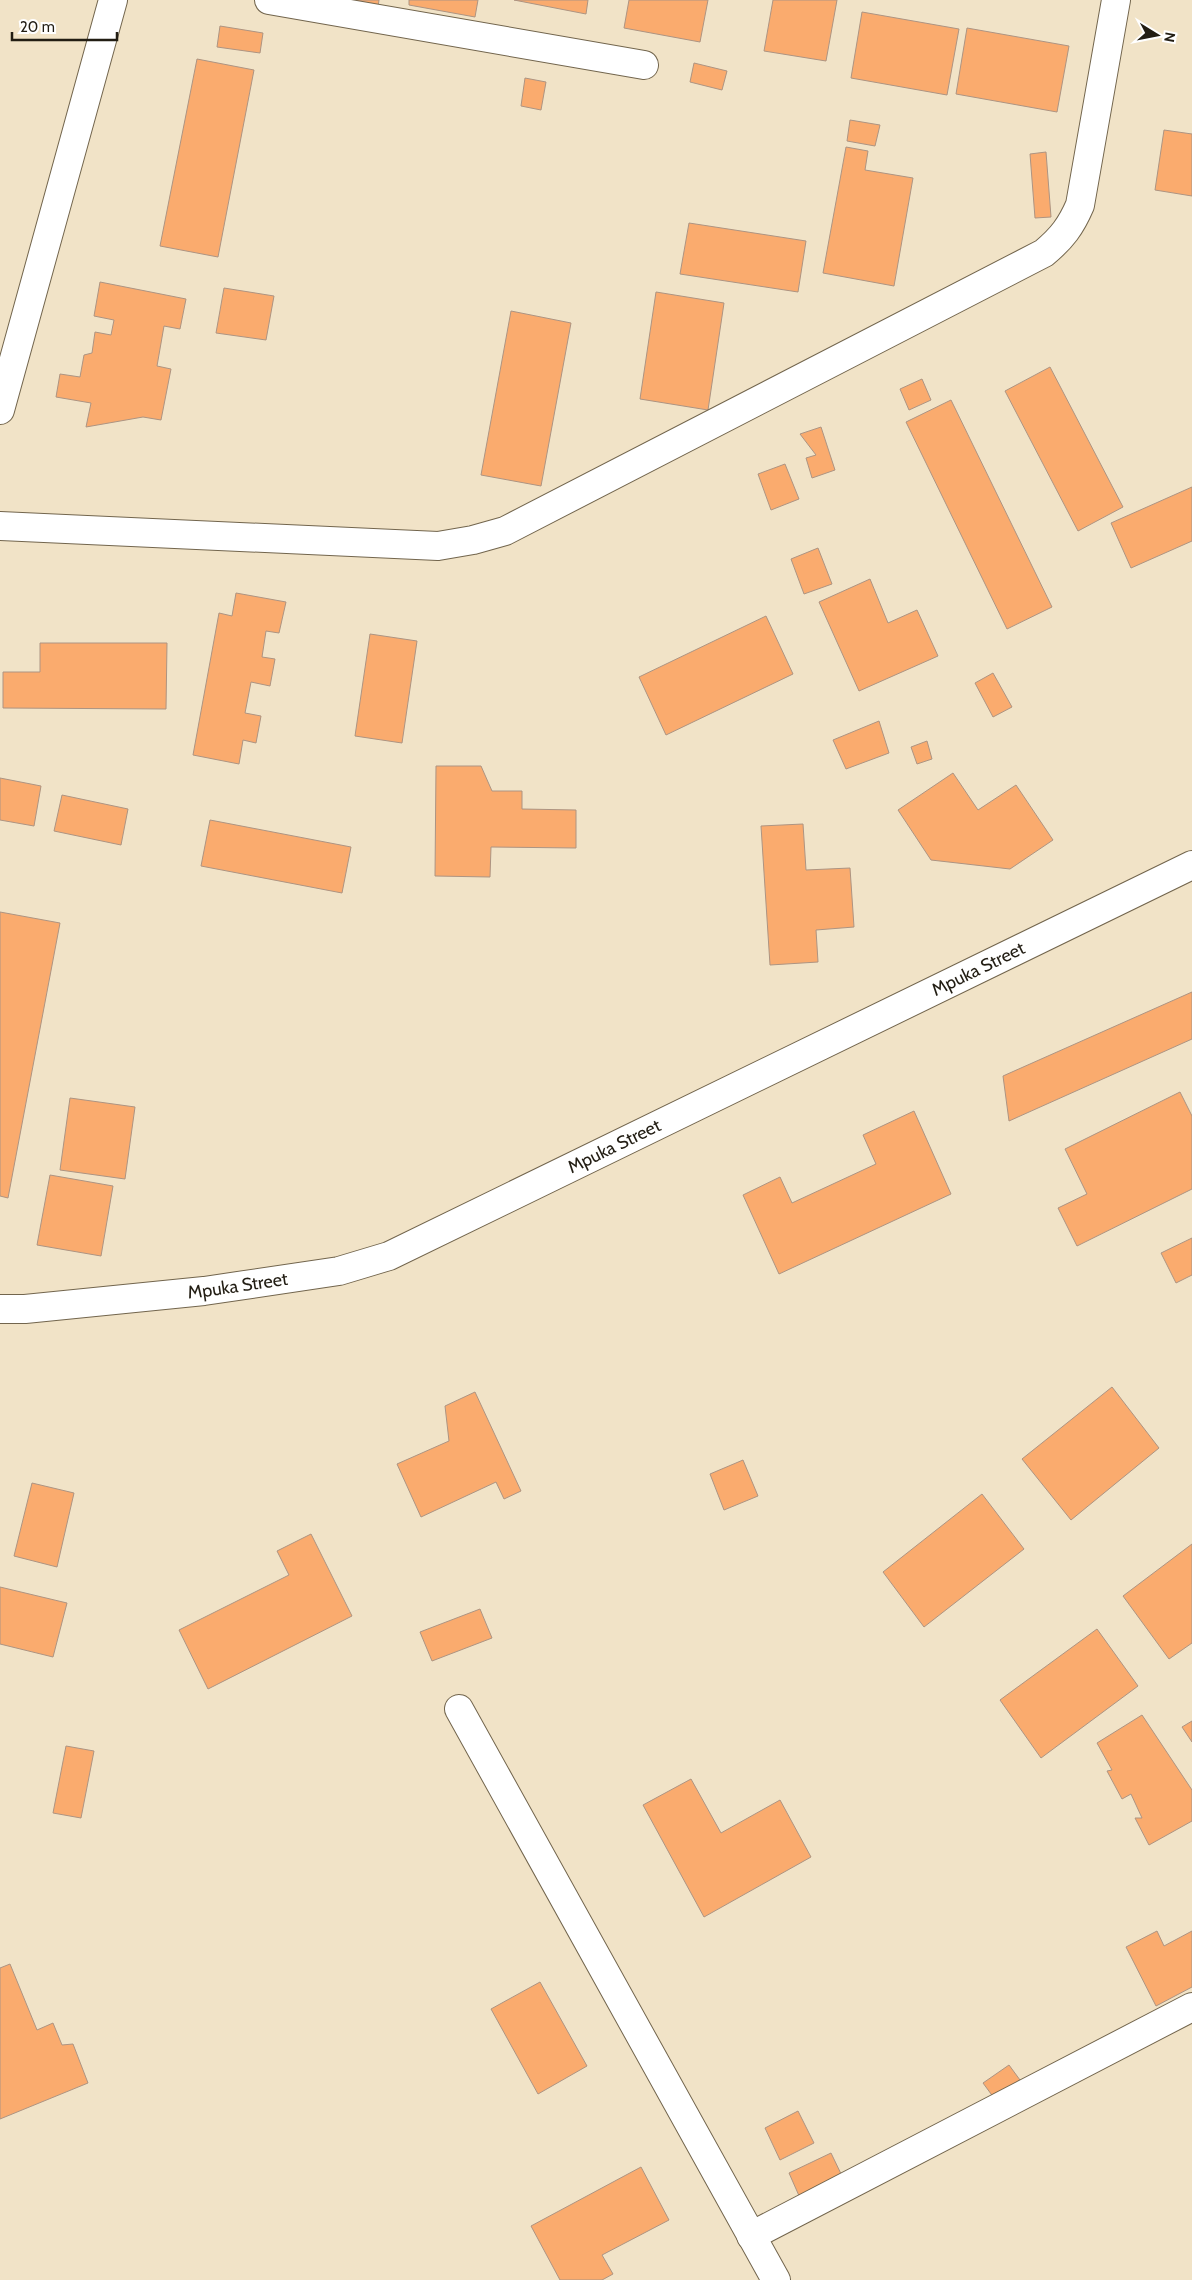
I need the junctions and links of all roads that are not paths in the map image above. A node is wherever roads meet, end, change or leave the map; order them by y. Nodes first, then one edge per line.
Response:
1 (113, 0) edge
2 (269, 0) edge
3 (1116, 0) edge
4 (644, 65) dead end
5 (0, 410) edge
6 (0, 526) edge
7 (1192, 865) edge
8 (0, 1309) edge
9 (459, 1709) dead end
10 (1192, 2007) edge
11 (751, 2236) junction
12 (776, 2280) edge

1 - 5 street
2 - 4 street
3 - 6 street
7 - 8 street, Mpuka Street
9 - 11 street
10 - 11 street
11 - 12 street

